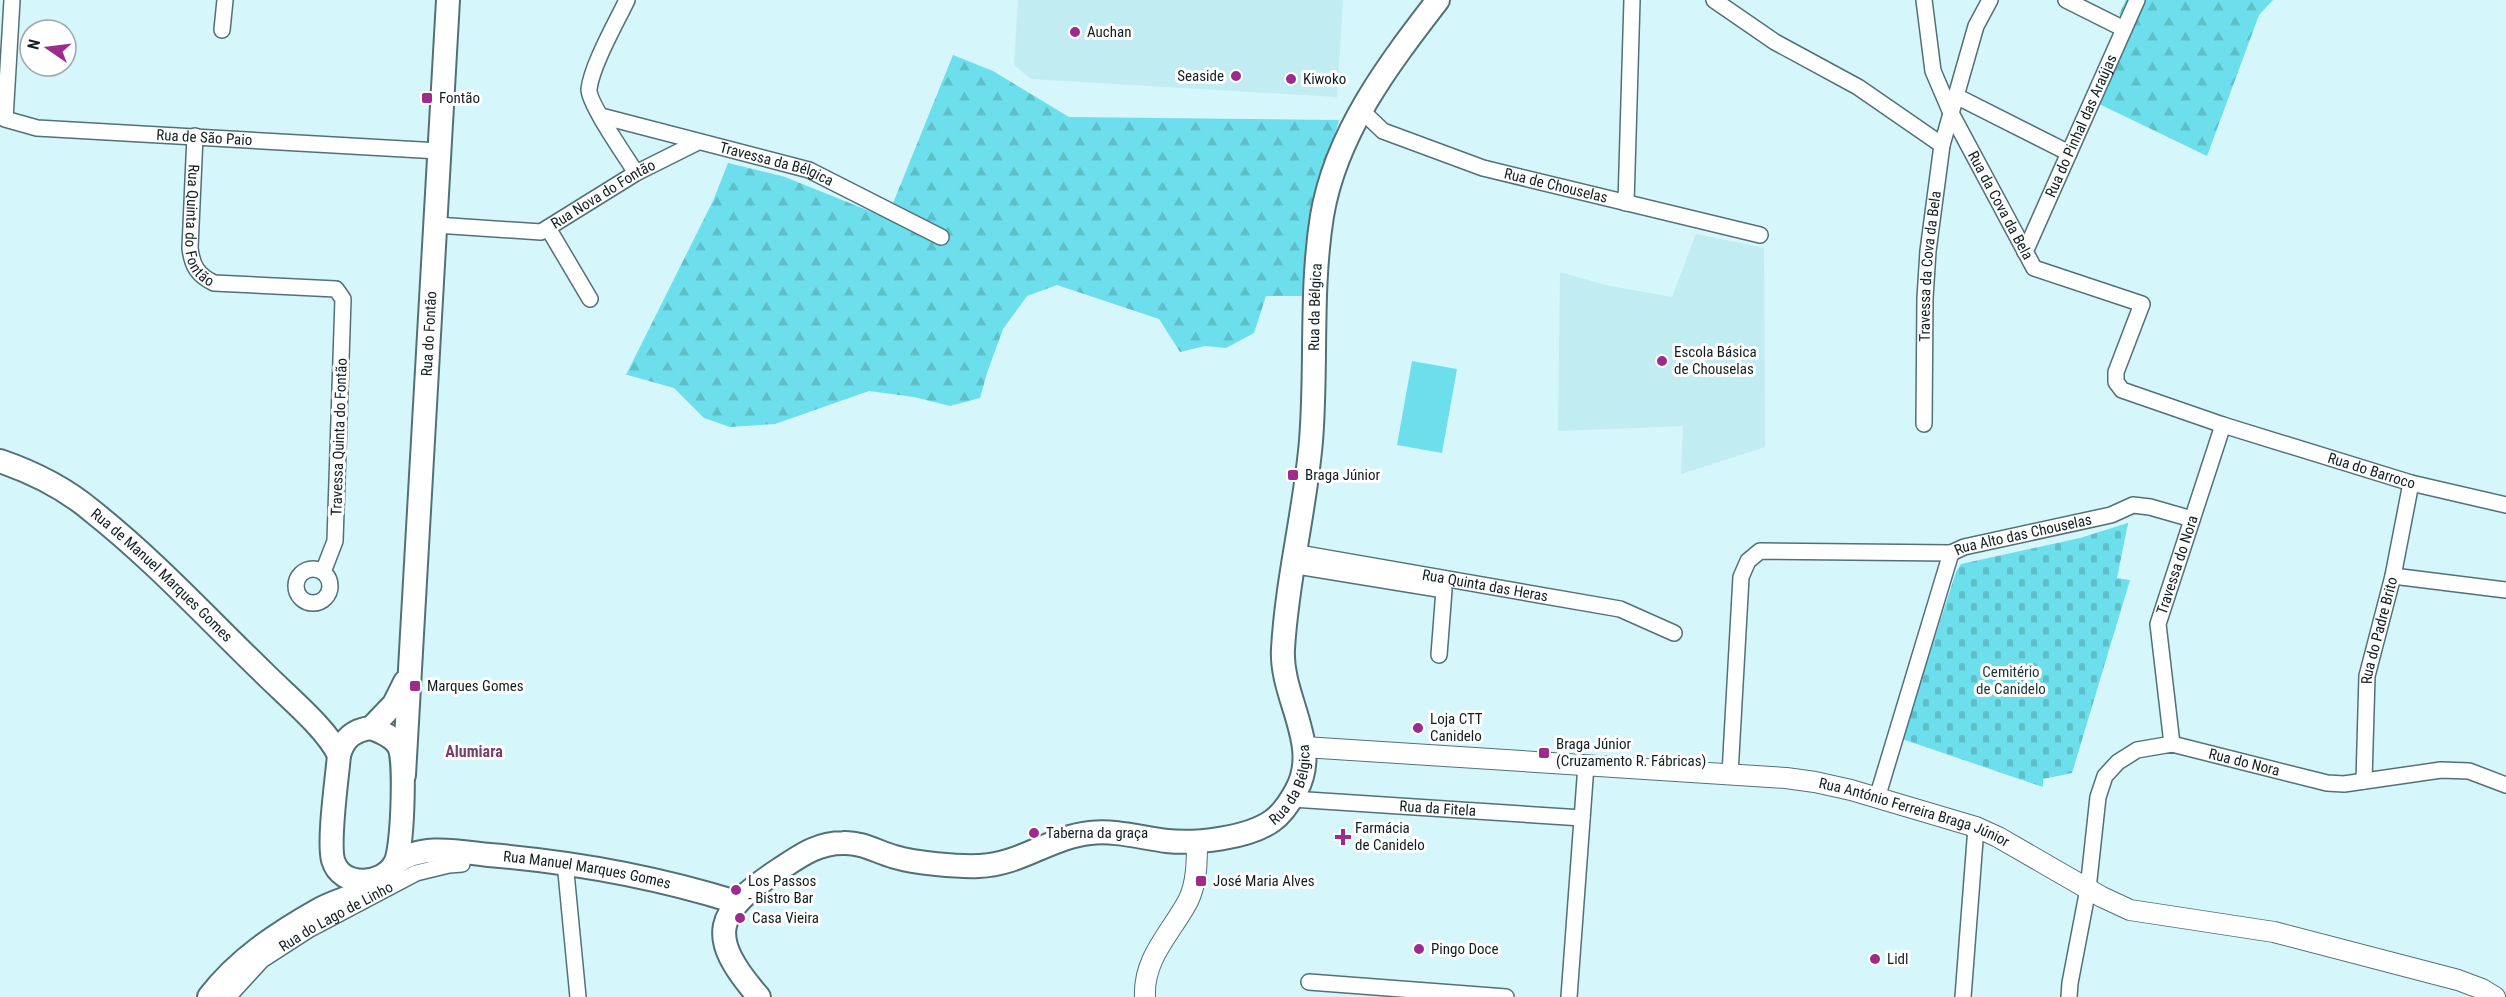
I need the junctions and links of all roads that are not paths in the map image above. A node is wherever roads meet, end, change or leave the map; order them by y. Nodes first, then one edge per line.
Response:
1 (12, 0) edge
2 (225, 0) edge
3 (448, 0) edge
4 (627, 0) edge
5 (1438, 0) edge
6 (1632, 0) edge
7 (1714, 0) edge
8 (1924, 0) edge
9 (1990, 0) edge
10 (2066, 0) edge
11 (2137, 0) edge
12 (2124, 29) junction
13 (222, 30) dead end
14 (3, 88) edge
15 (1956, 96) junction
16 (1361, 110) junction
17 (1951, 113) junction
18 (602, 116) junction
19 (195, 136) junction
20 (696, 143) junction
21 (1942, 145) junction
22 (439, 151) junction
23 (2069, 153) junction
24 (636, 173) junction
25 (1626, 203) junction
26 (436, 225) junction
27 (548, 228) junction
28 (1760, 235) dead end
29 (941, 237) dead end
30 (2025, 252) junction
31 (343, 299) joint
32 (590, 299) dead end
33 (1924, 424) dead end
34 (2223, 425) junction
35 (2239, 430) joint
36 (0, 461) edge
37 (2410, 483) junction
38 (2506, 505) edge
39 (2192, 519) junction
40 (1952, 553) junction
41 (1292, 559) junction
42 (323, 572) dead end
43 (2393, 576) junction
44 (2506, 590) edge
45 (1674, 633) dead end
46 (1439, 655) dead end
47 (408, 665) junction
48 (304, 714) junction
49 (363, 730) junction
50 (2172, 744) junction
51 (1304, 747) junction
52 (339, 755) junction
53 (1586, 765) junction
54 (1730, 774) junction
55 (404, 775) junction
56 (2364, 781) junction
57 (2506, 785) edge
58 (1877, 798) junction
59 (1292, 799) junction
60 (401, 816) junction
61 (1582, 818) junction
62 (1976, 827) junction
63 (1197, 841) junction
64 (434, 850) junction
65 (332, 853) junction
66 (565, 862) junction
67 (462, 864) dead end
68 (391, 869) junction
69 (2088, 889) junction
70 (736, 902) junction
71 (321, 908) junction
72 (1309, 982) dead end
73 (209, 997) edge
74 (228, 997) edge
75 (578, 997) edge
76 (759, 997) edge
77 (1145, 997) edge
78 (1506, 997) edge
79 (1569, 997) edge
80 (1963, 997) edge
81 (2069, 997) edge
82 (2495, 997) edge

1 - 14 street
2 - 13 street
3 - 22 main road, Rua do Fontão
4 - 18 street
5 - 16 main road, Rua da Bélgica
6 - 25 street
7 - 21 street
8 - 17 street, Rua da Cova da Bela
9 - 15 street, Travessa da Cova da Bela
10 - 12 street
11 - 12 street, Rua do Pinhal das Araújas
12 - 23 street, Rua do Pinhal das Araújas
14 - 19 street, Rua de São Paio
15 - 17 street, Travessa da Cova da Bela
15 - 23 street
16 - 25 street, Rua de Chouselas
16 - 41 main road, Rua da Bélgica
17 - 21 street, Travessa da Cova da Bela
17 - 30 street, Rua da Cova da Bela
18 - 20 street, Travessa da Bélgica
18 - 24 street
19 - 22 street, Rua de São Paio
19 - 31 street, Rua Quinta do Fontão
20 - 24 street, Rua Nova do Fontão
20 - 29 street, Travessa da Bélgica
21 - 33 street, Travessa da Cova da Bela
22 - 26 main road, Rua do Fontão
23 - 30 street, Rua do Pinhal das Araújas
24 - 27 street, Rua Nova do Fontão
25 - 28 street, Rua de Chouselas
26 - 27 street, Rua Nova do Fontão
26 - 47 main road, Rua do Fontão
27 - 32 street
30 - 34 street, Rua da Cova da Bela
31 - 42 street, Travessa Quinta do Fontão
34 - 35 street, Rua da Cova da Bela
34 - 39 street, Travessa do Nora
35 - 37 street, Rua do Barroco
36 - 48 main road, Rua de Manuel Marques Gomes
37 - 38 street, Rua do Barroco
37 - 43 street, Rua do Padre Brito
39 - 40 street, Rua Alto das Chouselas
39 - 50 street, Travessa do Nora
40 - 54 street, Rua Alto das Chouselas
40 - 58 street
41 - 45 street, Rua Quinta das Heras
41 - 46 street, Rua Quinta das Heras
41 - 51 main road, Rua da Bélgica
43 - 44 street
43 - 56 street, Rua do Padre Brito
47 - 49 main road, Rua do Fontão
47 - 55 main road, Rua do Fontão
48 - 49 main road
48 - 52 main road
49 - 52 main road
49 - 55 main road
50 - 56 street, Rua do Nora
50 - 69 street, Rua do Nora
51 - 53 street, Rua António Ferreira Braga Júnior
51 - 59 main road, Rua da Bélgica
52 - 65 main road
53 - 54 street, Rua António Ferreira Braga Júnior
53 - 61 street
54 - 58 street, Rua António Ferreira Braga Júnior
55 - 60 main road
56 - 57 street, Rua do Nora
58 - 62 street, Rua António Ferreira Braga Júnior
59 - 61 street, Rua da Fitela
59 - 63 main road, Rua da Bélgica
60 - 64 main road
60 - 68 main road
61 - 79 street
62 - 69 street, Rua António Ferreira Braga Júnior
62 - 80 street
63 - 70 main road, Rua da Bélgica
63 - 77 street
64 - 66 main road, Rua Manuel Marques Gomes
64 - 68 main road, Rua Manuel Marques Gomes
65 - 68 main road, Rua Manuel Marques Gomes
65 - 71 main road
66 - 70 main road, Rua Manuel Marques Gomes
66 - 75 street
67 - 74 street, Rua do Lago de Linho
68 - 71 main road
69 - 81 street, Rua do Nora
69 - 82 street, Rua António Ferreira Braga Júnior
70 - 76 main road
71 - 73 main road
72 - 78 street

